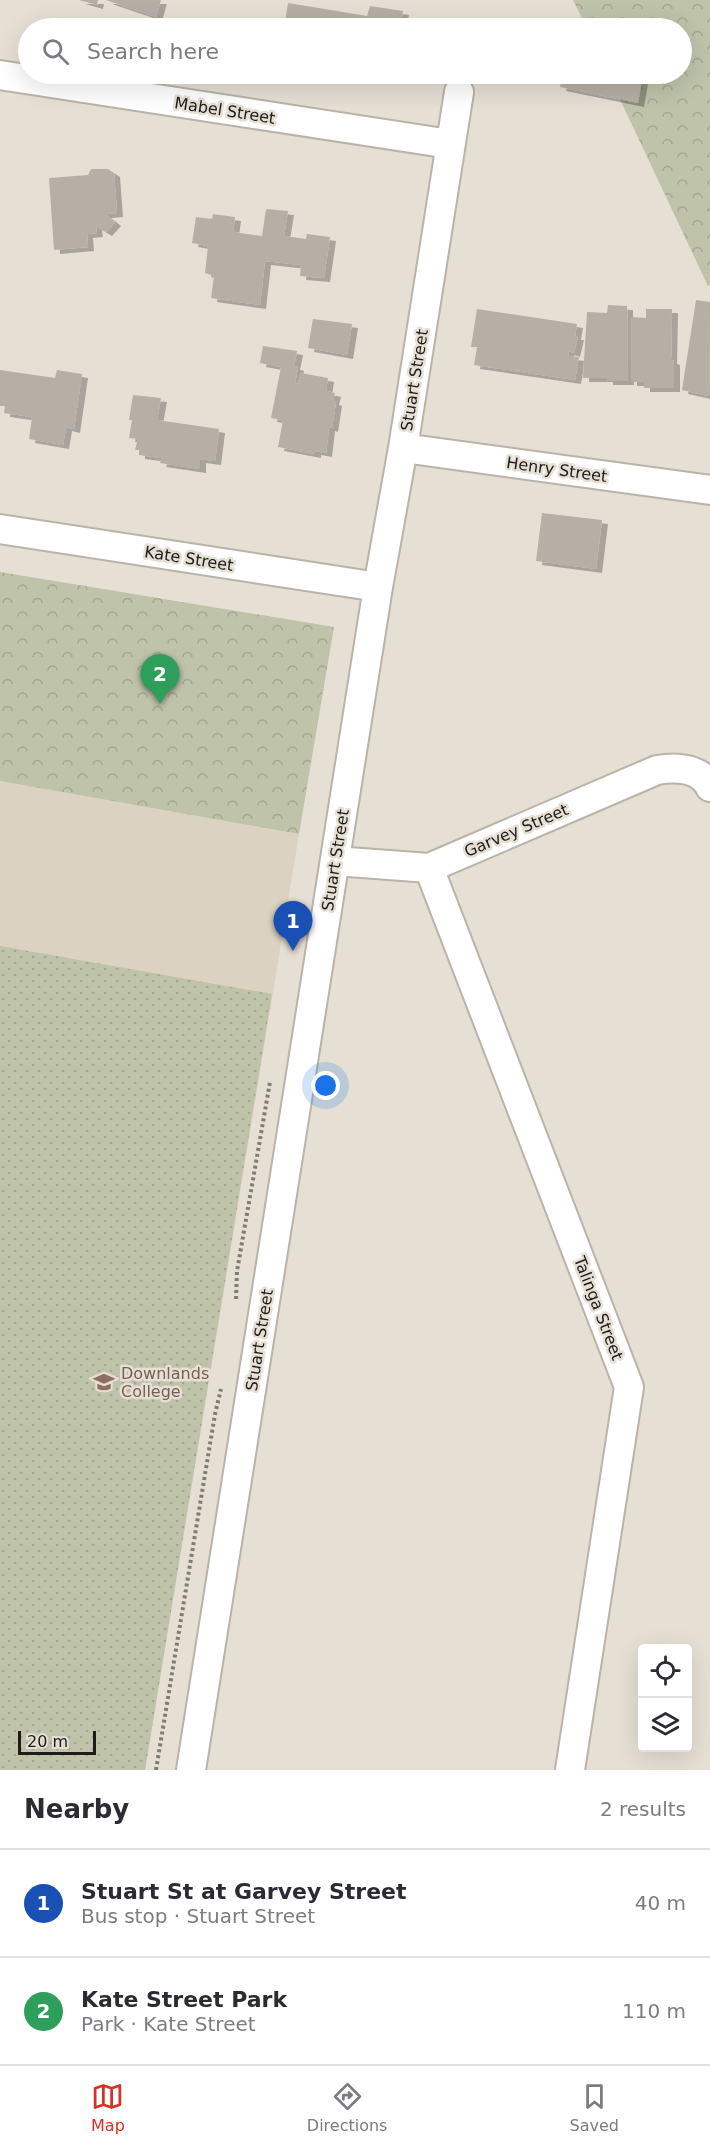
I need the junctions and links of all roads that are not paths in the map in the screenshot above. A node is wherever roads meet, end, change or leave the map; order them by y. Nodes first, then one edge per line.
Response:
1 (0, 75) edge
2 (18, 78) edge
3 (59, 84) edge
4 (459, 92) dead end
5 (450, 144) junction
6 (403, 448) junction
7 (710, 490) edge
8 (0, 529) edge
9 (378, 587) junction
10 (701, 779) edge
11 (335, 861) junction
12 (429, 868) junction
13 (191, 1770) edge
14 (570, 1770) edge

1 - 2 street, Mabel Street
3 - 5 street, Mabel Street
4 - 5 street, Stuart Street
5 - 6 street, Stuart Street
6 - 7 street, Henry Street
6 - 9 street, Stuart Street
8 - 9 street, Kate Street
9 - 11 street, Stuart Street
10 - 12 street, Garvey Street
11 - 12 street, Garvey Street
11 - 13 street, Stuart Street
12 - 14 street, Talinga Street

